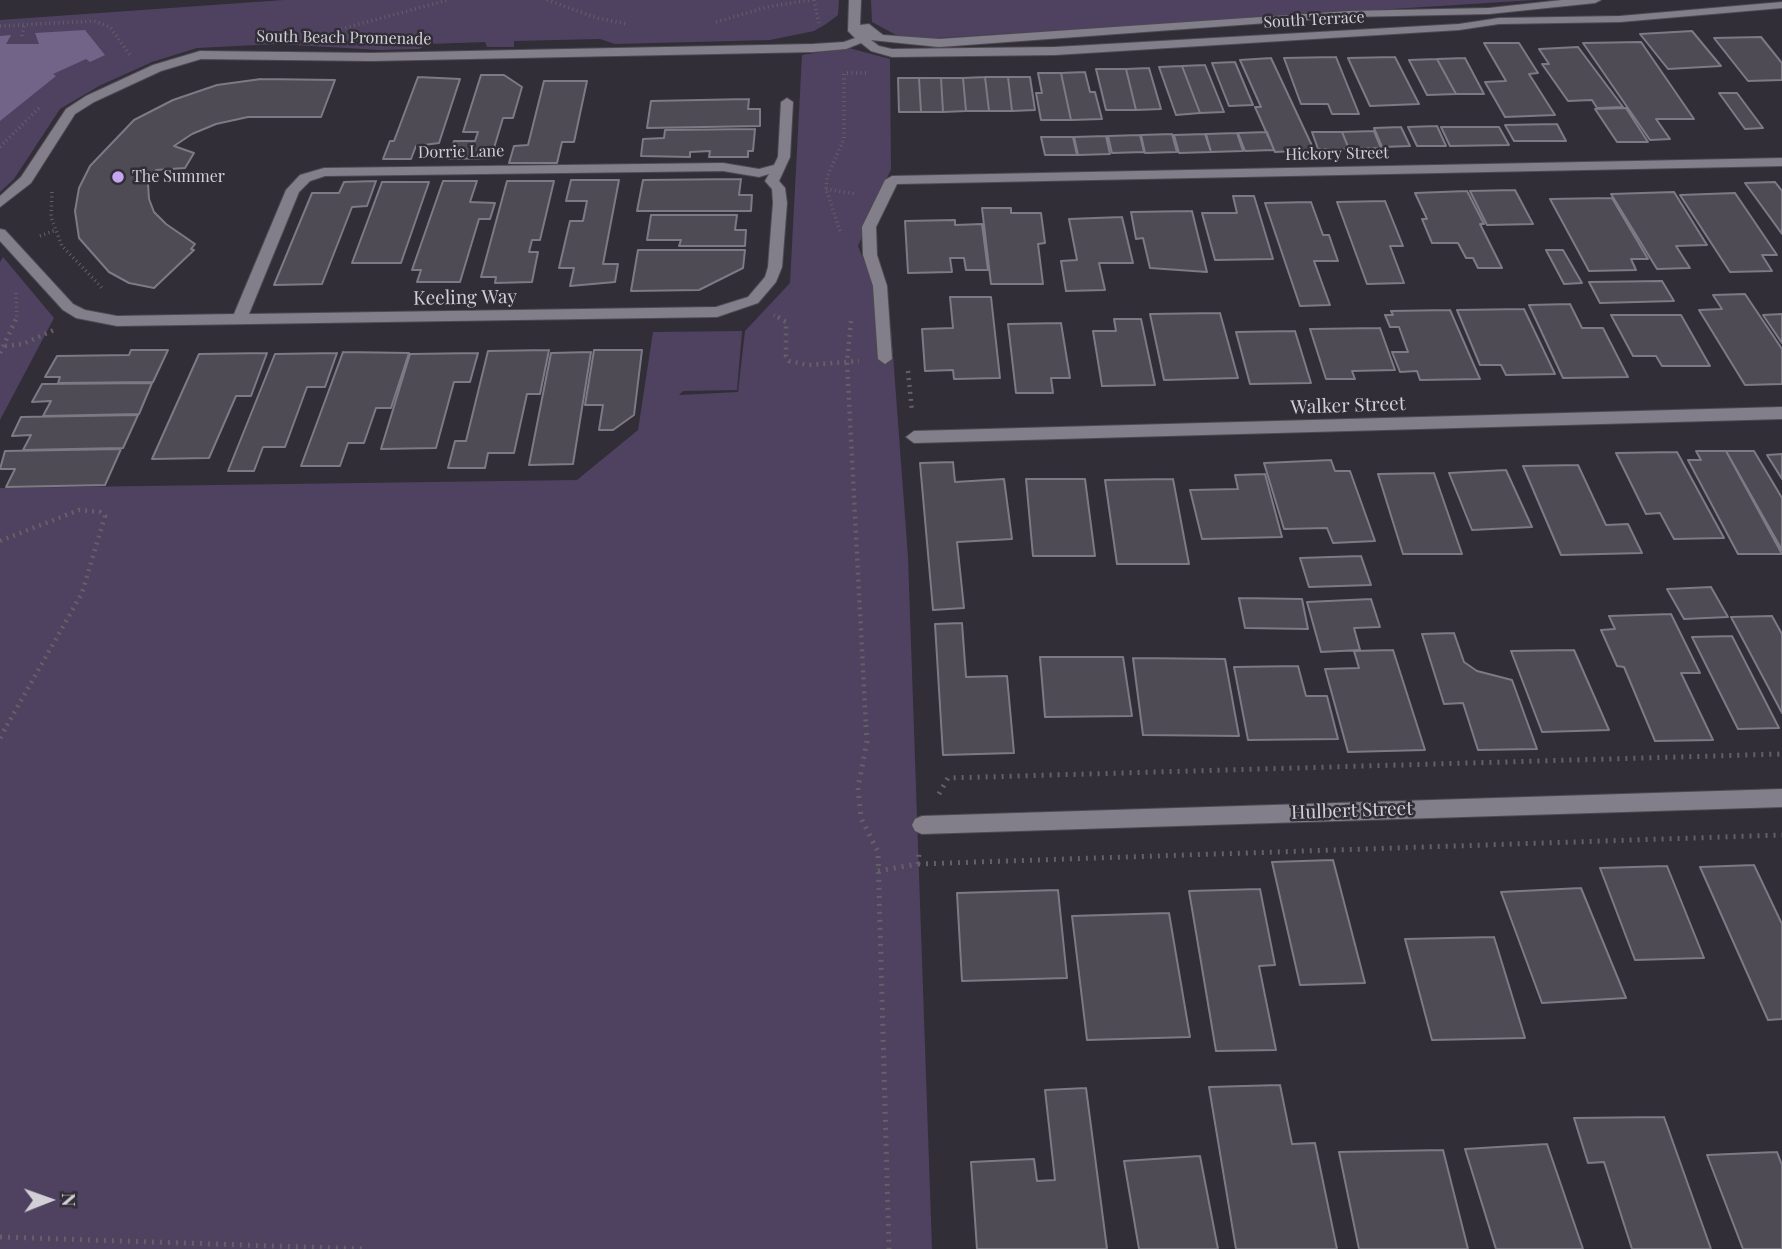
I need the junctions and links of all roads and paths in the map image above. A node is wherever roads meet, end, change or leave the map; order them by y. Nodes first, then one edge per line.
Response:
1 (547, 0) edge
2 (812, 0) edge
3 (855, 0) edge
4 (1595, 0) edge
5 (1782, 5) edge
6 (712, 22) dead end
7 (24, 25) junction
8 (636, 25) dead end
9 (0, 26) edge
10 (862, 30) junction
11 (22, 36) dead end
12 (832, 41) junction
13 (130, 55) dead end
14 (787, 102) dead end
15 (1782, 162) edge
16 (776, 168) junction
17 (58, 182) dead end
18 (0, 203) edge
19 (56, 230) junction
20 (0, 233) edge
21 (841, 234) dead end
22 (39, 236) dead end
23 (15, 289) dead end
24 (109, 295) dead end
25 (753, 300) junction
26 (853, 310) dead end
27 (239, 320) junction
28 (63, 326) dead end
29 (4, 346) junction
30 (0, 353) edge
31 (885, 359) dead end
32 (847, 362) junction
33 (1782, 414) edge
34 (914, 437) dead end
35 (0, 541) edge
36 (0, 737) edge
37 (1782, 754) edge
38 (1782, 798) edge
39 (922, 825) junction
40 (1782, 835) edge
41 (918, 864) junction
42 (878, 871) junction
43 (0, 1237) edge
44 (94, 1240) junction
45 (97, 1249) edge
46 (366, 1249) edge
47 (889, 1249) edge

1 - 8 path
2 - 6 path
2 - 12 path
3 - 10 street
4 - 10 street, South Terrace
5 - 10 street, South Terrace
7 - 9 path
7 - 11 path
7 - 13 path
10 - 12 street, South Beach Promenade
12 - 18 street, South Beach Promenade
12 - 21 path
14 - 16 street
15 - 31 street, Hickory Street
16 - 25 street
16 - 27 street, Dorrie Lane
17 - 19 path
19 - 22 path
19 - 24 path
20 - 27 street, Keeling Way
23 - 29 path
25 - 27 street, Keeling Way
25 - 32 path
26 - 32 path
28 - 29 path
29 - 30 path
32 - 42 path
33 - 34 street, Walker Street
35 - 36 path
37 - 39 path
38 - 39 street, Hulbert Street
39 - 41 path
40 - 41 path
41 - 42 path
42 - 47 path
43 - 44 path
44 - 45 path
44 - 46 path

